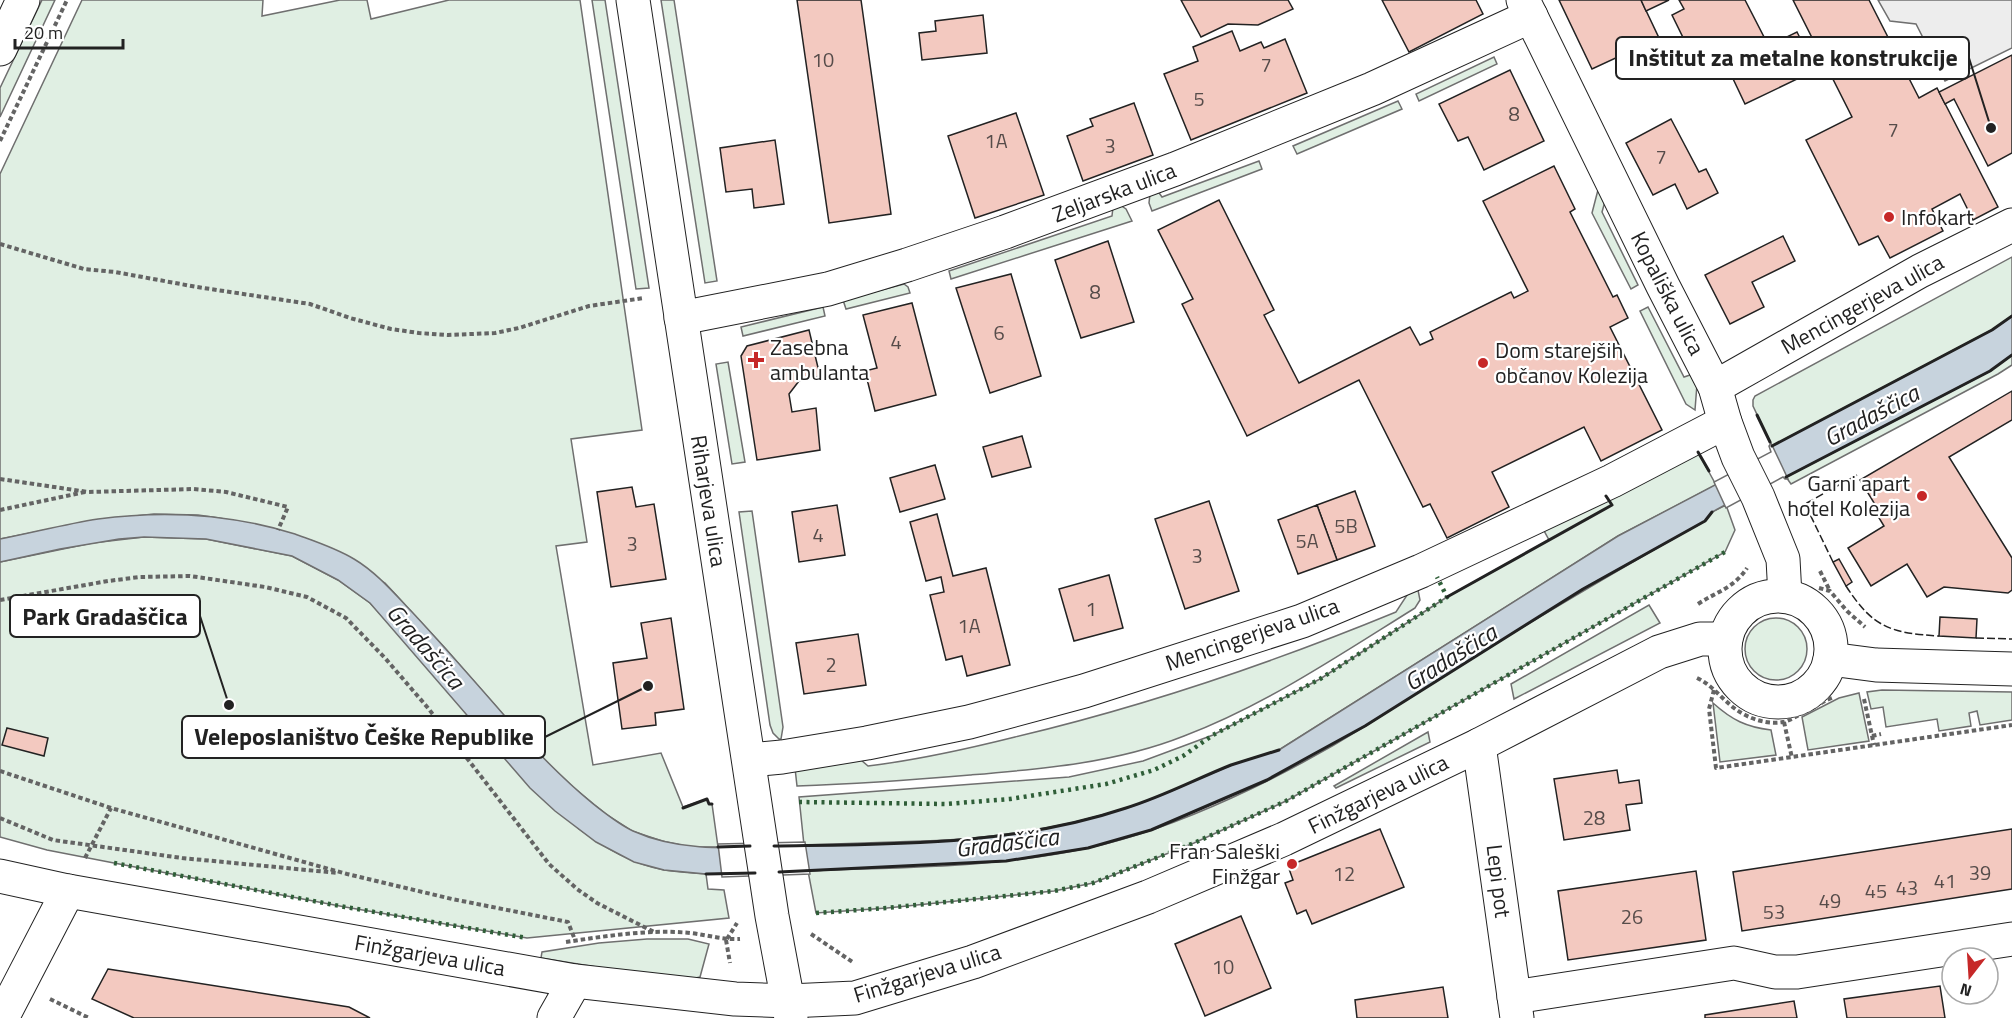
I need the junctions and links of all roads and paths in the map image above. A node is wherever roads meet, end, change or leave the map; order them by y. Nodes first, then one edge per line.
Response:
1 (23, 0) edge
2 (67, 0) edge
3 (633, 0) edge
4 (1527, 8) edge
5 (0, 49) edge
6 (0, 141) edge
7 (2012, 225) edge
8 (0, 244) edge
9 (679, 305) junction
10 (1715, 387) junction
11 (1725, 422) junction
12 (0, 479) edge
13 (88, 492) junction
14 (0, 510) edge
15 (278, 530) dead end
16 (1746, 571) dead end
17 (1830, 591) dead end
18 (1785, 596) junction
19 (1706, 599) dead end
20 (0, 600) edge
21 (1864, 627) dead end
22 (1726, 639) junction
23 (1830, 659) junction
24 (2012, 669) edge
25 (1696, 677) dead end
26 (1714, 689) junction
27 (1864, 696) dead end
28 (2012, 724) edge
29 (1881, 734) dead end
30 (1872, 736) junction
31 (1479, 745) junction
32 (1874, 745) junction
33 (1792, 758) junction
34 (749, 760) junction
35 (0, 771) edge
36 (111, 807) junction
37 (0, 818) edge
38 (92, 846) junction
39 (347, 874) junction
40 (0, 876) edge
41 (68, 891) junction
42 (737, 918) dead end
43 (774, 926) junction
44 (654, 932) dead end
45 (2012, 939) edge
46 (575, 941) dead end
47 (858, 965) dead end
48 (575, 981) junction
49 (20, 984) junction
50 (1516, 1008) edge
51 (790, 1009) edge
52 (2, 1018) edge
53 (89, 1018) edge
54 (554, 1018) edge

1 - 5 street
2 - 6 path
3 - 9 street, Riharjeva ulica
4 - 9 street, Zeljarska ulica
4 - 10 street, Kopališka ulica
7 - 10 street, Mencingerjeva ulica
8 - 9 path
9 - 34 street, Riharjeva ulica
10 - 11 street, Kopališka ulica
11 - 18 street, Kopališka ulica
11 - 34 street, Mencingerjeva ulica
12 - 13 path
13 - 14 path
13 - 15 path
16 - 19 path
17 - 21 path
18 - 22 street
18 - 23 street
20 - 44 path
22 - 23 street
22 - 31 street, Finžgarjeva ulica
23 - 24 street
25 - 26 path
26 - 33 path
26 - 33 path
27 - 30 path
28 - 32 path
29 - 30 path
30 - 32 path
31 - 50 street, Lepi pot
31 - 51 street, Finžgarjeva ulica
32 - 33 path
34 - 43 street, Riharjeva ulica
35 - 36 path
36 - 38 path
36 - 39 path
37 - 38 path
38 - 39 path
39 - 46 path
40 - 41 street, Finžgarjeva ulica
41 - 48 street, Finžgarjeva ulica
41 - 49 street
42 - 43 path, Finžgarjeva ulica
43 - 47 path, Finžgarjeva ulica
43 - 51 street, Riharjeva ulica
45 - 50 street
48 - 51 street, Finžgarjeva ulica
48 - 54 street
49 - 52 street
49 - 53 path

